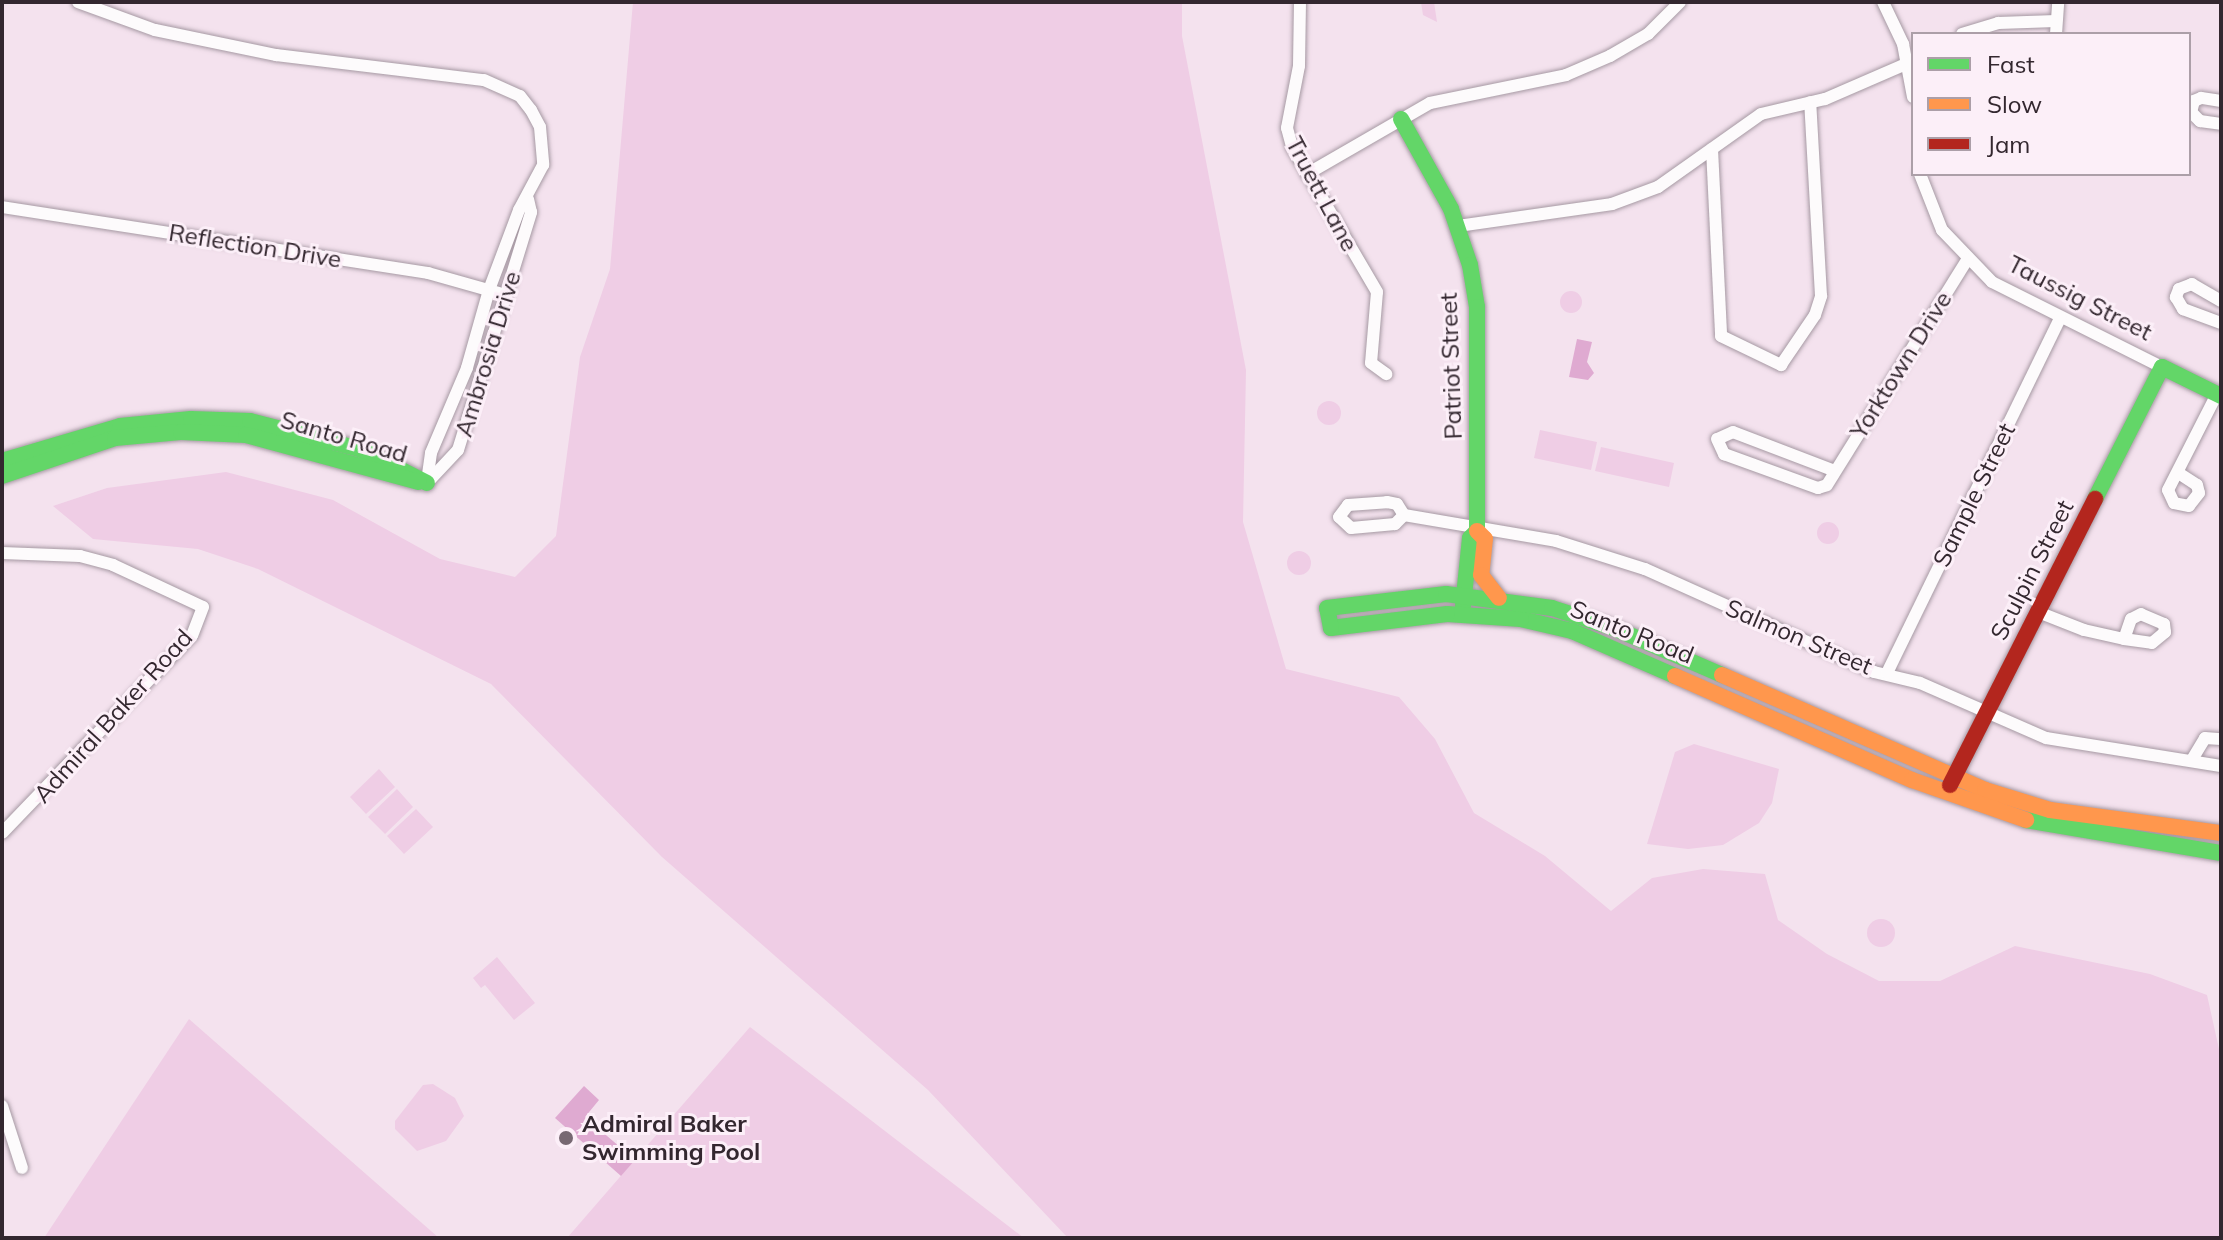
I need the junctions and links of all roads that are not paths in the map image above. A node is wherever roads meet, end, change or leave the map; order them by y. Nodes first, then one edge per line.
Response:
1 (78, 2) edge
2 (1300, 2) edge
3 (1680, 2) edge
4 (1883, 2) edge
5 (2058, 2) edge
6 (2056, 28) edge
7 (1969, 32) edge
8 (1910, 62) edge
9 (2221, 101) edge
10 (1810, 102) junction
11 (2191, 109) edge
12 (2191, 113) edge
13 (1401, 119) junction
14 (2221, 124) edge
15 (1712, 149) junction
16 (1307, 174) junction
17 (1921, 176) edge
18 (528, 199) junction
19 (2, 207) edge
20 (1458, 226) junction
21 (1967, 260) junction
22 (489, 290) junction
23 (506, 295) junction
24 (2221, 303) edge
25 (2060, 318) junction
26 (2220, 322) edge
27 (2162, 367) junction
28 (1386, 374) dead end
29 (2219, 395) edge
30 (2, 461) edge
31 (1835, 471) junction
32 (2180, 474) dead end
33 (2, 476) edge
34 (427, 483) junction
35 (1404, 515) junction
36 (1477, 531) junction
37 (2, 553) edge
38 (1464, 595) junction
39 (1499, 598) junction
40 (2038, 612) junction
41 (1463, 615) junction
42 (2124, 639) dead end
43 (1887, 673) junction
44 (1985, 714) junction
45 (2221, 739) edge
46 (2193, 758) junction
47 (2221, 766) edge
48 (1954, 778) junction
49 (1945, 794) junction
50 (2, 833) edge
51 (2221, 833) edge
52 (2221, 853) edge
53 (2, 1106) edge
54 (22, 1168) dead end

1 - 18 street, Ambrosia Drive
2 - 16 street, Truett Lane
3 - 13 street
4 - 8 street
5 - 6 street
6 - 7 street
8 - 10 street
9 - 11 street
10 - 15 street
10 - 15 street
12 - 14 street
13 - 16 street
13 - 20 street, Patriot Street
15 - 20 street
16 - 28 street, Truett Lane
17 - 21 street, Taussig Street
18 - 22 street, Ambrosia Drive
18 - 23 street, Ambrosia Drive
19 - 22 street, Reflection Drive
20 - 36 street, Patriot Street
21 - 25 street, Taussig Street
21 - 31 street, Yorktown Drive
22 - 23 street, Reflection Drive
22 - 34 street, Ambrosia Drive
23 - 34 street, Ambrosia Drive
24 - 26 street
24 - 26 street
25 - 27 street, Taussig Street
25 - 43 street, Sample Street
27 - 29 street, Taussig Street
27 - 40 street, Sculpin Street
29 - 32 street
30 - 34 street, Santo Road
31 - 31 street
33 - 34 street, Santo Road
35 - 35 street, Salmon Street
35 - 36 street, Salmon Street
36 - 38 street, Patriot Street
36 - 39 street, Patriot Street
36 - 43 street, Salmon Street
37 - 50 street, Admiral Baker Road
38 - 39 street, Santo Road
38 - 41 street, Patriot Street
38 - 41 street, Santo Road
39 - 48 street, Santo Road
40 - 42 street
40 - 44 street, Sculpin Street
41 - 49 street, Santo Road
43 - 44 street, Salmon Street
44 - 46 street, Salmon Street
44 - 48 street, Sculpin Street
45 - 46 street
46 - 47 street, Salmon Street
48 - 49 street, Sculpin Street
48 - 51 street, Santo Road
49 - 52 street, Santo Road
53 - 54 street

